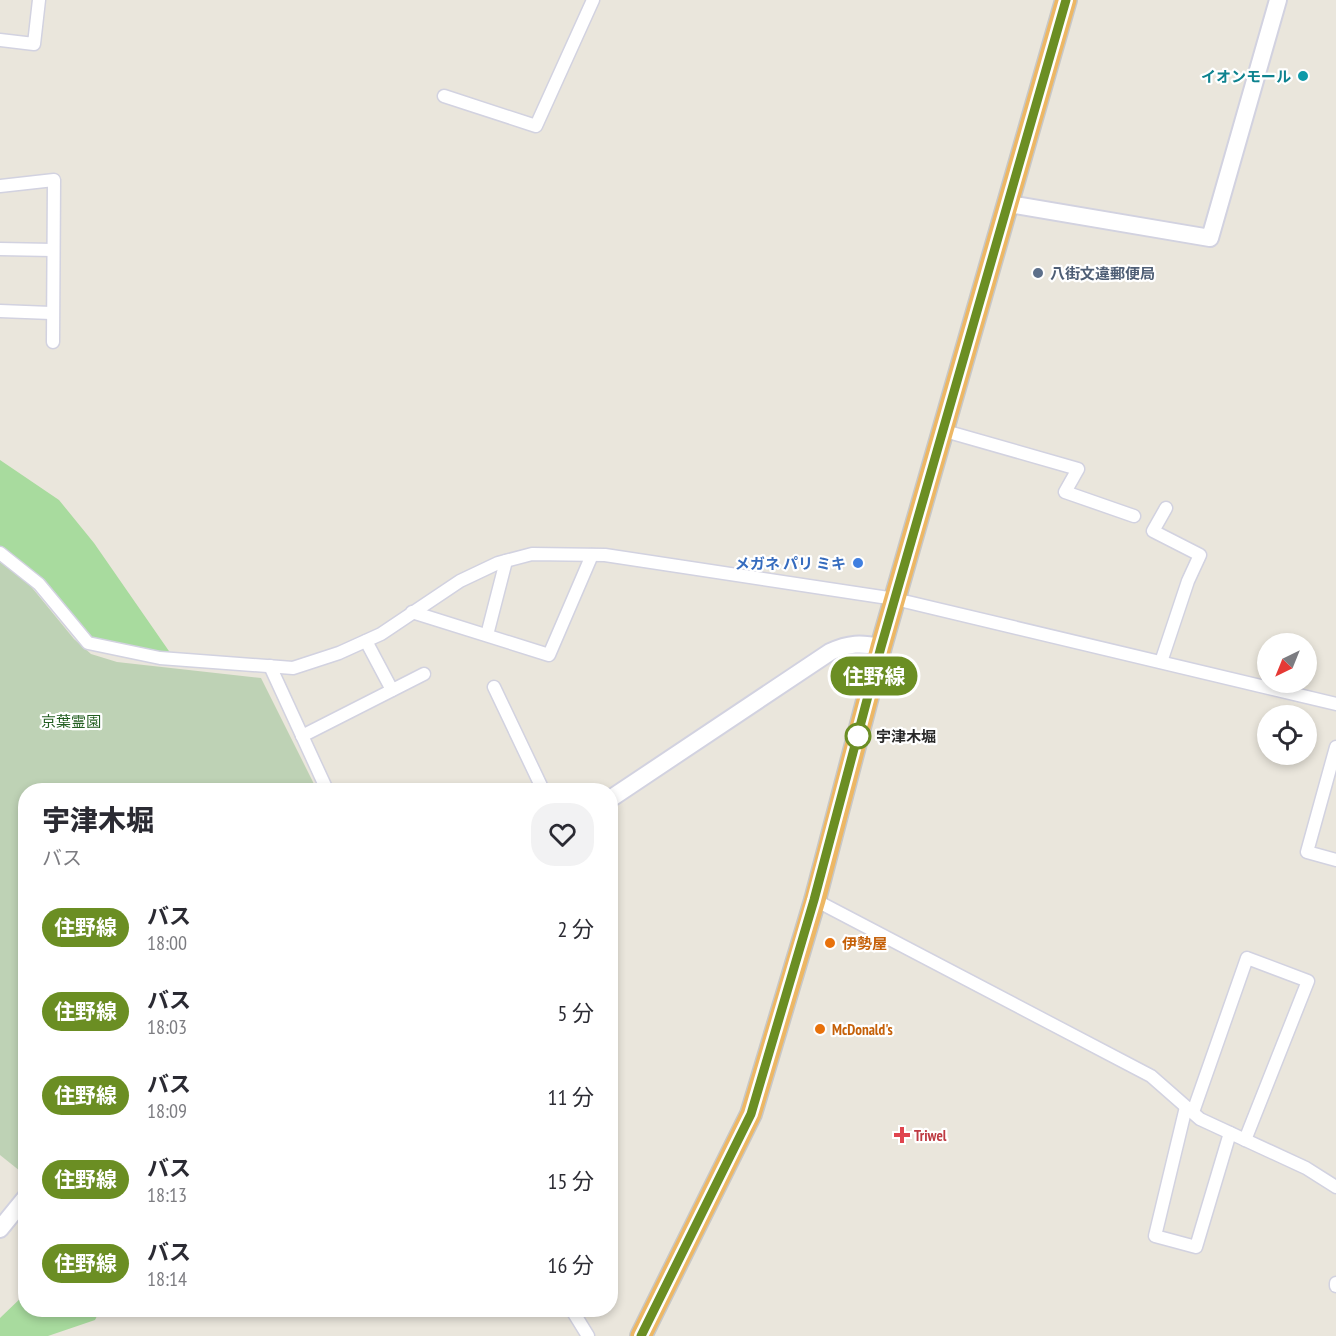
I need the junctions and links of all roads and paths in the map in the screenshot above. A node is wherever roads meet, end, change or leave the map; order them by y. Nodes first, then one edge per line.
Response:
1 (39, 0) edge
2 (593, 0) edge
3 (1066, 0) edge
4 (1278, 0) edge
5 (0, 40) edge
6 (444, 96) dead end
7 (0, 186) edge
8 (1009, 204) junction
9 (0, 249) edge
10 (53, 250) junction
11 (0, 311) edge
12 (51, 313) junction
13 (53, 342) dead end
14 (945, 431) junction
15 (1166, 508) dead end
16 (1134, 516) dead end
17 (0, 553) edge
18 (592, 555) junction
19 (506, 561) junction
20 (895, 599) junction
21 (412, 612) junction
22 (487, 635) junction
23 (366, 641) junction
24 (881, 647) junction
25 (1161, 662) junction
26 (270, 666) junction
27 (424, 674) dead end
28 (494, 687) dead end
29 (392, 690) junction
30 (1336, 704) edge
31 (302, 735) junction
32 (1336, 747) edge
33 (324, 783) edge
34 (540, 783) edge
35 (618, 795) edge
36 (1336, 860) edge
37 (814, 900) junction
38 (1189, 1109) junction
39 (1230, 1133) junction
40 (1245, 1140) junction
41 (1336, 1187) edge
42 (18, 1207) edge
43 (0, 1229) edge
44 (576, 1317) edge
45 (588, 1336) edge
46 (641, 1336) edge

1 - 5 street
2 - 6 street
3 - 8 highway
4 - 8 street
7 - 10 street
8 - 14 highway
9 - 10 street
10 - 12 street
11 - 12 street
12 - 13 street
14 - 16 street
14 - 20 highway
15 - 25 street
17 - 26 street
18 - 19 street
18 - 20 street
18 - 22 street
19 - 21 street
19 - 22 street
20 - 24 highway
20 - 25 street
21 - 22 street
21 - 23 street
23 - 26 street
23 - 29 street
24 - 35 street
24 - 37 highway
25 - 30 street
26 - 31 street
27 - 29 street
28 - 34 street
29 - 31 street
31 - 33 street
32 - 36 street
37 - 38 street
37 - 46 highway
38 - 39 street
38 - 39 street
38 - 40 street
39 - 40 street
40 - 41 street
42 - 43 street
44 - 45 street

